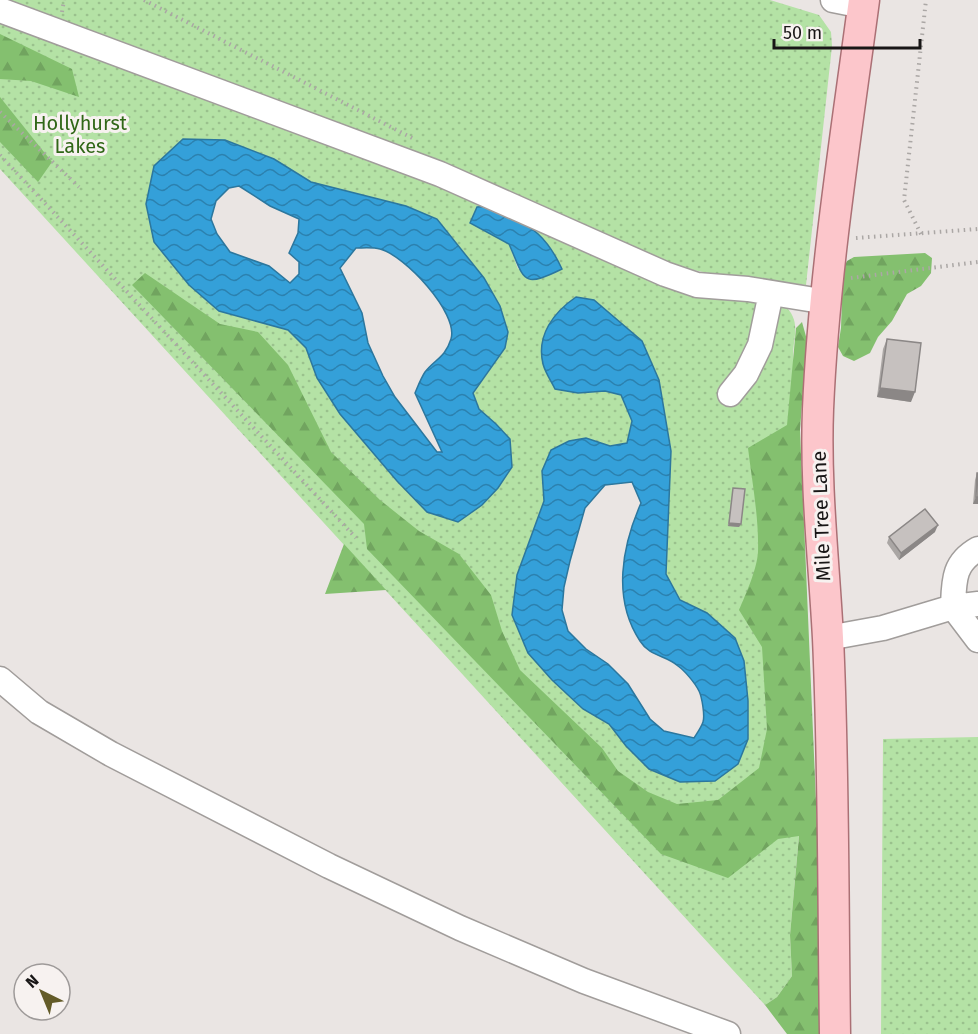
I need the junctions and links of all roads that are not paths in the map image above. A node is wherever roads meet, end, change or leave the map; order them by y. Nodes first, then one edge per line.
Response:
1 (833, 0) edge
2 (864, 3) edge
3 (0, 10) edge
4 (828, 291) junction
5 (771, 293) junction
6 (730, 394) dead end
7 (978, 549) edge
8 (978, 604) edge
9 (953, 607) junction
10 (828, 638) junction
11 (978, 640) edge
12 (0, 680) edge
13 (729, 1034) edge
14 (835, 1034) edge

1 - 2 lane
2 - 4 main road, Mile Tree Lane
3 - 5 lane
4 - 5 lane
4 - 10 main road, Mile Tree Lane
5 - 6 lane
7 - 9 lane
8 - 9 lane
9 - 10 lane
9 - 11 lane
10 - 14 main road, Mile Tree Lane
12 - 13 lane

